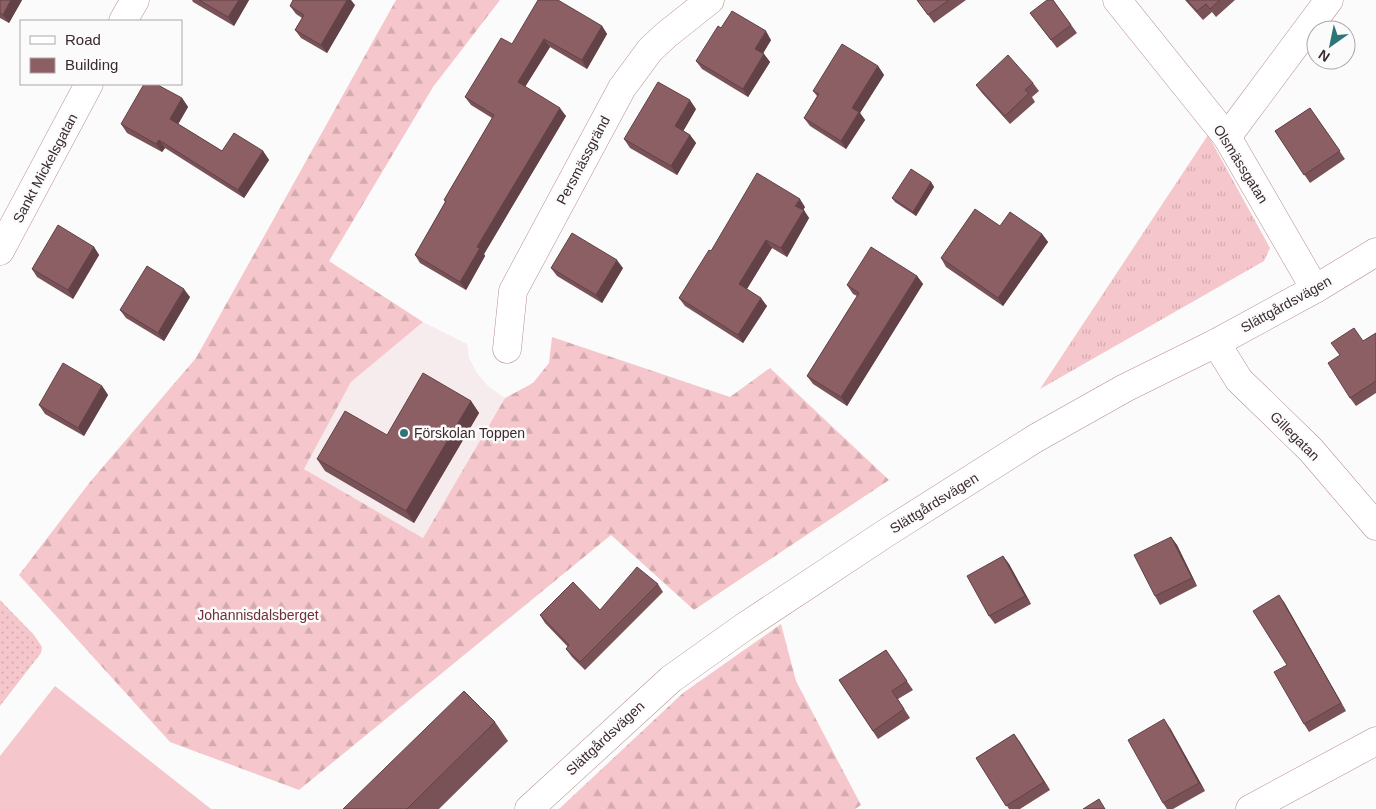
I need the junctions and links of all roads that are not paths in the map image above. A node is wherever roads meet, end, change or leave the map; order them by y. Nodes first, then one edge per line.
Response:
1 (135, 0) edge
2 (710, 0) edge
3 (1117, 0) edge
4 (1329, 0) edge
5 (123, 20) edge
6 (89, 85) edge
7 (1227, 136) junction
8 (0, 251) edge
9 (1376, 252) edge
10 (1315, 289) junction
11 (1216, 344) junction
12 (507, 349) dead end
13 (1376, 526) edge
14 (1376, 741) edge
15 (530, 809) edge
16 (1250, 809) edge

1 - 5 street
2 - 12 street, Persmässgränd
3 - 7 street, Olsmässgatan
4 - 7 street
6 - 8 street, Sankt Mickelsgatan
7 - 10 street, Olsmässgatan
9 - 10 street, Slättgårdsvägen
10 - 11 street, Slättgårdsvägen
11 - 13 street, Gillegatan
11 - 15 street, Slättgårdsvägen
14 - 16 street

